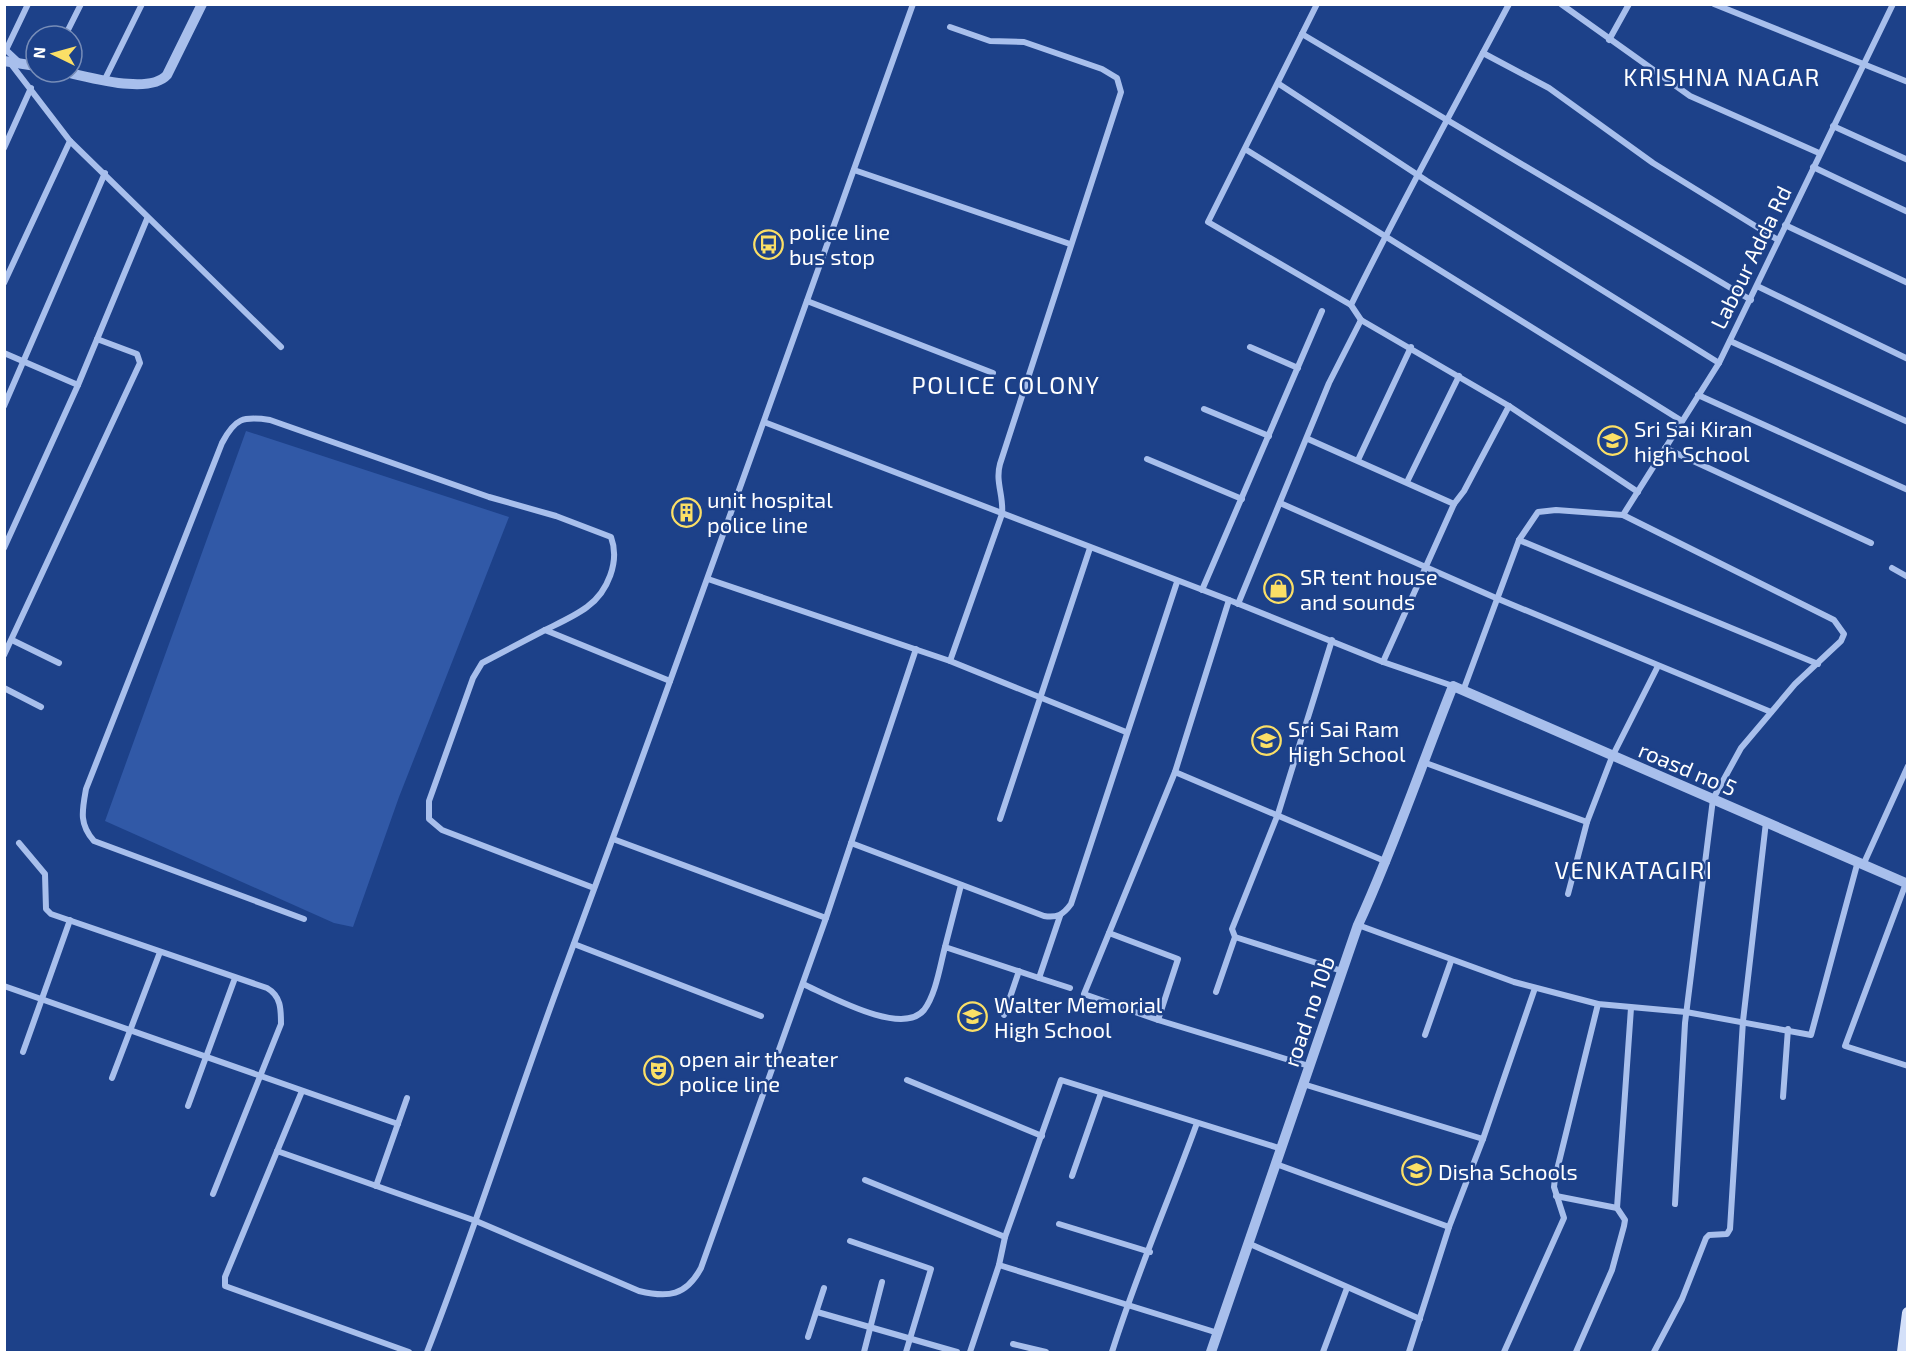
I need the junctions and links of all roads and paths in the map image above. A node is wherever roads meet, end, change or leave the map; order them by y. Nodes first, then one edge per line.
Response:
1 (28, 4) edge
2 (81, 4) edge
3 (142, 4) edge
4 (202, 4) edge
5 (913, 4) edge
6 (1317, 4) edge
7 (1509, 4) edge
8 (1561, 4) edge
9 (1629, 4) edge
10 (1714, 4) edge
11 (1891, 5) edge
12 (71, 24) edge
13 (950, 27) dead end
14 (1302, 34) junction
15 (1609, 40) junction
16 (1483, 53) junction
17 (6, 55) edge
18 (1863, 63) junction
19 (24, 64) edge
20 (84, 76) edge
21 (105, 80) junction
22 (1908, 82) edge
23 (1279, 84) junction
24 (31, 88) junction
25 (1449, 119) junction
26 (1833, 126) junction
27 (70, 141) junction
28 (4, 148) edge
29 (1245, 149) junction
30 (1819, 153) junction
31 (1908, 160) edge
32 (1813, 168) junction
33 (854, 170) junction
34 (105, 173) junction
35 (1417, 173) junction
36 (1908, 212) edge
37 (147, 219) junction
38 (1785, 225) junction
39 (1384, 237) junction
40 (1778, 240) junction
41 (1070, 244) junction
42 (4, 283) edge
43 (1908, 283) edge
44 (1757, 286) junction
45 (1751, 300) junction
46 (807, 301) junction
47 (1351, 304) junction
48 (1322, 311) dead end
49 (1361, 320) junction
50 (97, 339) junction
51 (1730, 341) junction
52 (281, 347) dead end
53 (1250, 347) dead end
54 (1411, 347) junction
55 (4, 353) edge
56 (1908, 359) edge
57 (23, 362) junction
58 (1719, 363) junction
59 (1298, 368) junction
60 (993, 373) dead end
61 (1459, 376) junction
62 (78, 385) junction
63 (1698, 395) junction
64 (4, 406) edge
65 (1509, 406) junction
66 (1204, 409) dead end
67 (1682, 421) junction
68 (764, 422) junction
69 (1908, 422) edge
70 (1269, 436) junction
71 (1308, 439) junction
72 (1665, 448) junction
73 (1147, 459) dead end
74 (1358, 460) junction
75 (1407, 482) junction
76 (1908, 490) edge
77 (1638, 492) junction
78 (1242, 499) junction
79 (1280, 503) junction
80 (1454, 504) junction
81 (1002, 514) junction
82 (1623, 515) junction
83 (1519, 540) junction
84 (1871, 543) dead end
85 (4, 548) edge
86 (1090, 548) junction
87 (1425, 566) junction
88 (1892, 568) dead end
89 (1908, 576) edge
90 (708, 579) junction
91 (1177, 582) junction
92 (1202, 591) junction
93 (1496, 598) junction
94 (1229, 600) junction
95 (1238, 604) junction
96 (545, 630) junction
97 (12, 640) junction
98 (1332, 640) junction
99 (916, 649) junction
100 (4, 655) edge
101 (950, 661) junction
102 (1383, 662) junction
103 (59, 663) dead end
104 (1818, 664) junction
105 (1658, 666) junction
106 (670, 681) junction
107 (4, 688) edge
108 (1458, 689) junction
109 (1042, 698) junction
110 (41, 707) dead end
111 (1771, 712) junction
112 (1126, 732) junction
113 (1612, 757) junction
114 (1423, 762) junction
115 (1908, 766) edge
116 (1175, 772) junction
117 (1713, 800) junction
118 (1278, 814) junction
119 (1000, 819) dead end
120 (1587, 822) junction
121 (1766, 822) junction
122 (613, 839) junction
123 (19, 843) dead end
124 (851, 843) junction
125 (1387, 862) junction
126 (1861, 862) junction
127 (1907, 884) edge
128 (961, 885) junction
129 (594, 888) junction
130 (1568, 894) dead end
131 (1059, 916) junction
132 (826, 918) junction
133 (304, 919) dead end
134 (70, 920) junction
135 (1358, 926) junction
136 (1109, 933) junction
137 (1234, 937) junction
138 (574, 944) junction
139 (945, 947) junction
140 (160, 952) junction
141 (1451, 961) junction
142 (1019, 971) junction
143 (1342, 971) junction
144 (235, 978) junction
145 (1038, 978) junction
146 (802, 984) junction
147 (4, 986) edge
148 (1070, 988) dead end
149 (1535, 988) junction
150 (1216, 992) dead end
151 (42, 999) junction
152 (1598, 1004) junction
153 (1631, 1008) junction
154 (1686, 1012) junction
155 (1004, 1014) dead end
156 (761, 1016) dead end
157 (1158, 1020) junction
158 (1743, 1021) junction
159 (1788, 1029) junction
160 (130, 1030) junction
161 (1425, 1035) dead end
162 (23, 1052) dead end
163 (207, 1056) junction
164 (1310, 1066) junction
165 (1908, 1066) edge
166 (261, 1076) junction
167 (112, 1078) dead end
168 (907, 1080) dead end
169 (1304, 1084) junction
170 (302, 1091) junction
171 (1101, 1093) junction
172 (1783, 1097) dead end
173 (407, 1098) dead end
174 (188, 1106) dead end
175 (398, 1124) junction
176 (1197, 1124) junction
177 (1042, 1136) junction
178 (1483, 1139) junction
179 (1282, 1149) junction
180 (277, 1151) junction
181 (1276, 1164) junction
182 (1072, 1176) dead end
183 (865, 1180) dead end
184 (376, 1186) junction
185 (213, 1194) dead end
186 (1556, 1196) junction
187 (1676, 1204) dead end
188 (1617, 1208) junction
189 (476, 1221) junction
190 (1059, 1224) dead end
191 (1449, 1227) junction
192 (1005, 1237) junction
193 (850, 1241) dead end
194 (1250, 1245) junction
195 (1150, 1252) junction
196 (999, 1265) junction
197 (882, 1282) dead end
198 (824, 1288) dead end
199 (1347, 1288) junction
200 (1127, 1305) junction
201 (817, 1312) junction
202 (1908, 1313) edge
203 (1420, 1319) junction
204 (871, 1327) junction
205 (1218, 1332) junction
206 (808, 1337) dead end
207 (911, 1339) junction
208 (1013, 1344) dead end
209 (409, 1353) edge
210 (427, 1353) edge
211 (864, 1353) edge
212 (906, 1353) edge
213 (957, 1353) edge
214 (970, 1353) edge
215 (1046, 1353) edge
216 (1112, 1353) edge
217 (1211, 1353) edge
218 (1323, 1353) edge
219 (1408, 1353) edge
220 (1504, 1353) edge
221 (1576, 1353) edge
222 (1654, 1353) edge
223 (1903, 1353) edge

1 - 17 street
2 - 12 street
3 - 21 street
4 - 21 street
5 - 33 street
6 - 14 street
7 - 16 street
8 - 15 street
9 - 15 street
10 - 18 street
11 - 18 street, Labour Adda Rd
13 - 41 street
14 - 23 street
14 - 25 street
15 - 30 street
16 - 25 street
16 - 40 street
17 - 19 street
17 - 24 street
18 - 22 street
18 - 26 street, Labour Adda Rd
20 - 21 street
23 - 29 street
23 - 35 street
24 - 27 street
24 - 28 street
25 - 35 street
25 - 45 street
26 - 30 street, Labour Adda Rd
26 - 31 street
27 - 34 street
27 - 42 street
29 - 39 street
29 - 47 street
30 - 32 street, Labour Adda Rd
32 - 36 street
32 - 38 street, Labour Adda Rd
33 - 41 street
33 - 46 street
34 - 37 street
34 - 57 street
35 - 39 street
35 - 58 street
37 - 50 street
37 - 52 street
38 - 40 street, Labour Adda Rd
38 - 43 street
39 - 47 street
39 - 67 street
40 - 44 street, Labour Adda Rd
41 - 81 street
44 - 45 street, Labour Adda Rd
44 - 56 street
45 - 51 street, Labour Adda Rd
46 - 60 street
46 - 68 street
47 - 49 street
48 - 59 street
49 - 54 street
49 - 71 street
50 - 62 street
50 - 97 street
51 - 58 street, Labour Adda Rd
51 - 69 street
53 - 59 street
54 - 61 street
54 - 74 street
55 - 57 street
57 - 62 street
57 - 64 street
58 - 63 street, Labour Adda Rd
59 - 70 street
61 - 65 street
61 - 75 street
62 - 85 street
63 - 67 street, Labour Adda Rd
63 - 76 street
65 - 77 street
65 - 80 street
66 - 70 street
67 - 72 street, Labour Adda Rd
68 - 81 street
68 - 90 street
70 - 78 street
71 - 74 street
71 - 79 street
72 - 77 street, Labour Adda Rd
72 - 84 street
73 - 78 street
74 - 75 street
75 - 80 street
77 - 82 street, Labour Adda Rd
78 - 92 street
79 - 87 street
79 - 95 street
80 - 87 street
81 - 86 street
81 - 101 street
82 - 83 street
82 - 104 street
83 - 93 street
83 - 104 street
86 - 91 street
86 - 109 street
87 - 93 street
87 - 102 street
88 - 89 street
90 - 99 street
90 - 106 street
91 - 92 street
91 - 112 street
92 - 94 street
93 - 105 street
93 - 108 street
94 - 95 street
94 - 116 street
95 - 98 street
96 - 106 street
96 - 129 street
96 - 133 street
97 - 100 street
97 - 103 street
98 - 102 street
98 - 118 street
99 - 101 street
99 - 124 street
101 - 109 street
102 - 108 street
104 - 111 street
105 - 111 street
105 - 113 street
106 - 122 street
107 - 110 street
108 - 113 street, roasd no 5
108 - 114 street, road no 10b
109 - 112 street
109 - 119 street
111 - 117 street
112 - 131 street
113 - 117 street, roasd no 5
113 - 120 street
114 - 120 street
114 - 125 street, road no 10b
115 - 126 street
116 - 118 street
116 - 136 street
117 - 121 street, roasd no 5
117 - 154 street
118 - 125 street
118 - 137 street
120 - 130 street
121 - 126 street, roasd no 5
121 - 158 street
122 - 129 street
122 - 132 street
123 - 134 street
124 - 128 street
124 - 132 street
125 - 135 street, road no 10b
126 - 127 street, roasd no 5
126 - 159 street
127 - 165 street
128 - 131 street
128 - 139 street
129 - 138 street
131 - 145 street
132 - 146 street
134 - 140 street
134 - 151 street
135 - 141 street
135 - 143 street, road no 10b
136 - 157 street
136 - 157 street
137 - 143 street
137 - 150 street
138 - 156 street
138 - 189 street
139 - 142 street
139 - 146 street
140 - 144 street
140 - 160 street
141 - 149 street
141 - 161 street
142 - 145 street
142 - 155 street
143 - 164 street, road no 10b
144 - 163 street
144 - 166 street
145 - 148 street
146 - 189 street
147 - 151 street
149 - 152 street
149 - 178 street
151 - 160 street
151 - 162 street
152 - 153 street
152 - 186 street
153 - 154 street
153 - 188 street
154 - 158 street
154 - 187 street
157 - 164 street
158 - 159 street
158 - 222 street
159 - 172 street
160 - 163 street
160 - 167 street
163 - 166 street
163 - 174 street
164 - 169 street, road no 10b
166 - 170 street
166 - 185 street
168 - 177 street
169 - 178 street
169 - 179 street, road no 10b
170 - 175 street
170 - 180 street
171 - 176 street
171 - 177 street
171 - 182 street
173 - 175 street
175 - 184 street
176 - 179 street
176 - 195 street
177 - 192 street
178 - 191 street
179 - 181 street, road no 10b
180 - 184 street
180 - 209 street
181 - 191 street
181 - 194 street, road no 10b
183 - 192 street
184 - 189 street
186 - 188 street
186 - 220 street
188 - 221 street
189 - 210 street
190 - 195 street
191 - 203 street
192 - 196 street
193 - 207 street
194 - 199 street
194 - 205 street, road no 10b
195 - 200 street
196 - 200 street
196 - 214 street
197 - 204 street
198 - 201 street
199 - 203 street
199 - 218 street
200 - 205 street
200 - 216 street
201 - 204 street
201 - 206 street
202 - 223 main road
203 - 219 street
204 - 207 street
204 - 211 street
205 - 217 street, road no 10b
207 - 212 street
207 - 213 street
208 - 215 street

